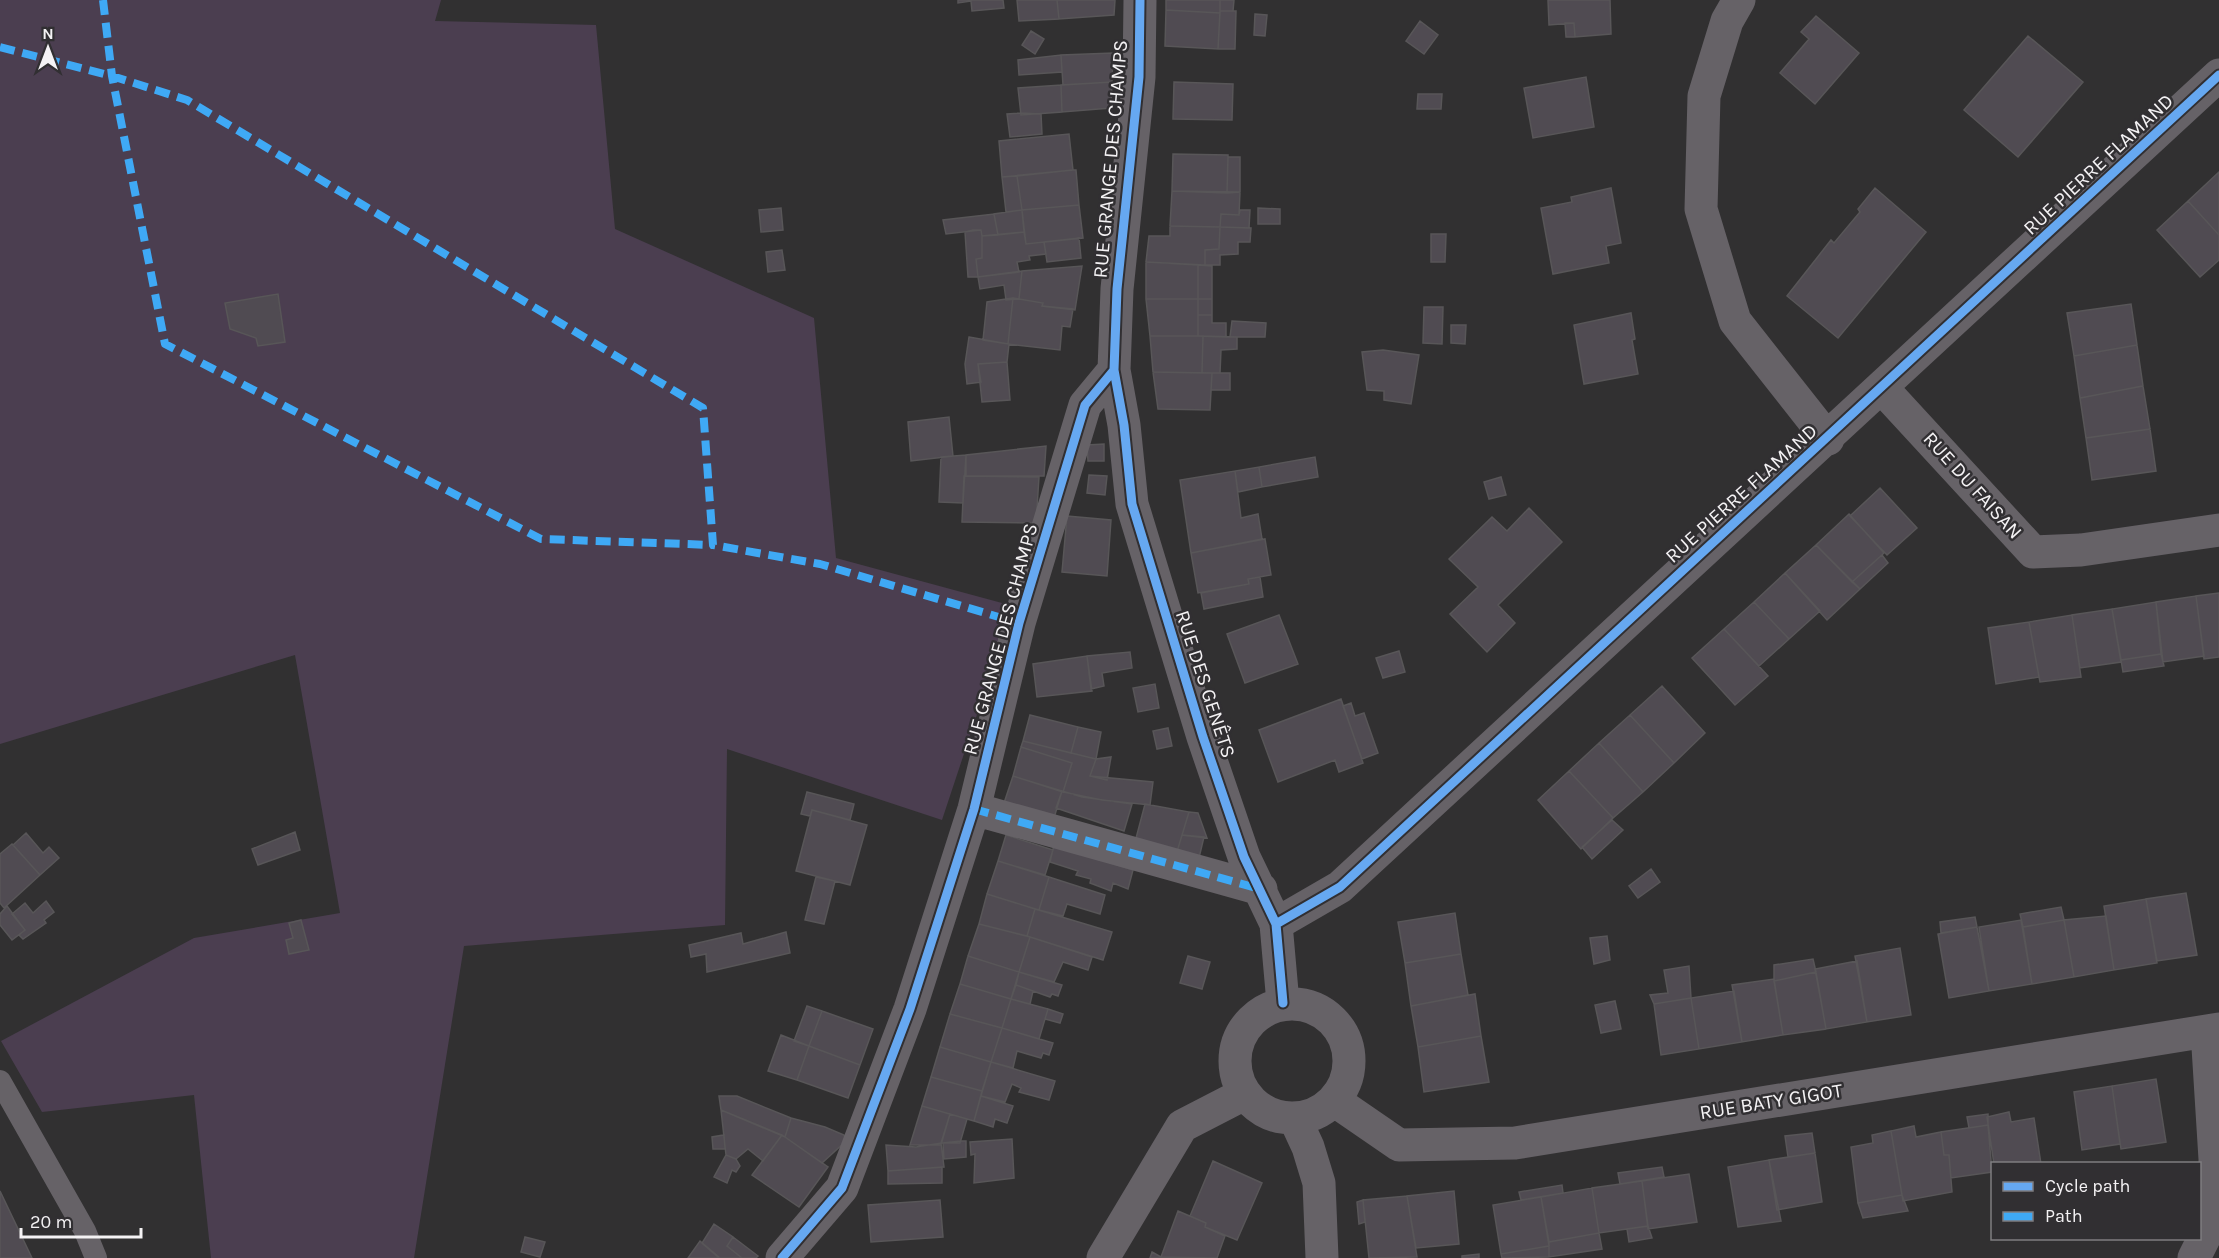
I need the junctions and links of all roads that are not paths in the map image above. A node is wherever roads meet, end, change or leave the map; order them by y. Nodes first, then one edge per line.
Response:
1 (1140, 0) edge
2 (1738, 0) edge
3 (2219, 75) edge
4 (1114, 370) junction
5 (1882, 388) junction
6 (1828, 439) junction
7 (2219, 530) edge
8 (974, 809) junction
9 (1261, 890) junction
10 (1276, 924) junction
11 (1283, 1003) junction
12 (2213, 1030) edge
13 (0, 1081) edge
14 (1244, 1094) junction
15 (1335, 1101) junction
16 (1296, 1119) junction
17 (96, 1258) edge
18 (782, 1258) edge
19 (1103, 1258) edge
20 (1322, 1258) edge
21 (2194, 1258) edge

1 - 4 street, RUE GRANGE DES CHAMPS
2 - 6 street
3 - 5 street, RUE PIERRE FLAMAND
4 - 8 street, RUE GRANGE DES CHAMPS
4 - 9 street, RUE DES GENÊTS
5 - 6 street, RUE PIERRE FLAMAND
5 - 7 street, RUE DU FAISAN
6 - 10 street, RUE PIERRE FLAMAND
8 - 9 street
8 - 18 street, RUE GRANGE DES CHAMPS
9 - 10 street, RUE DES GENÊTS
10 - 11 street, RUE DES GENÊTS
11 - 14 street
11 - 15 street
12 - 15 street, RUE BATY GIGOT
12 - 21 street
13 - 17 lane
14 - 16 street
14 - 19 street
15 - 16 street
16 - 20 street

